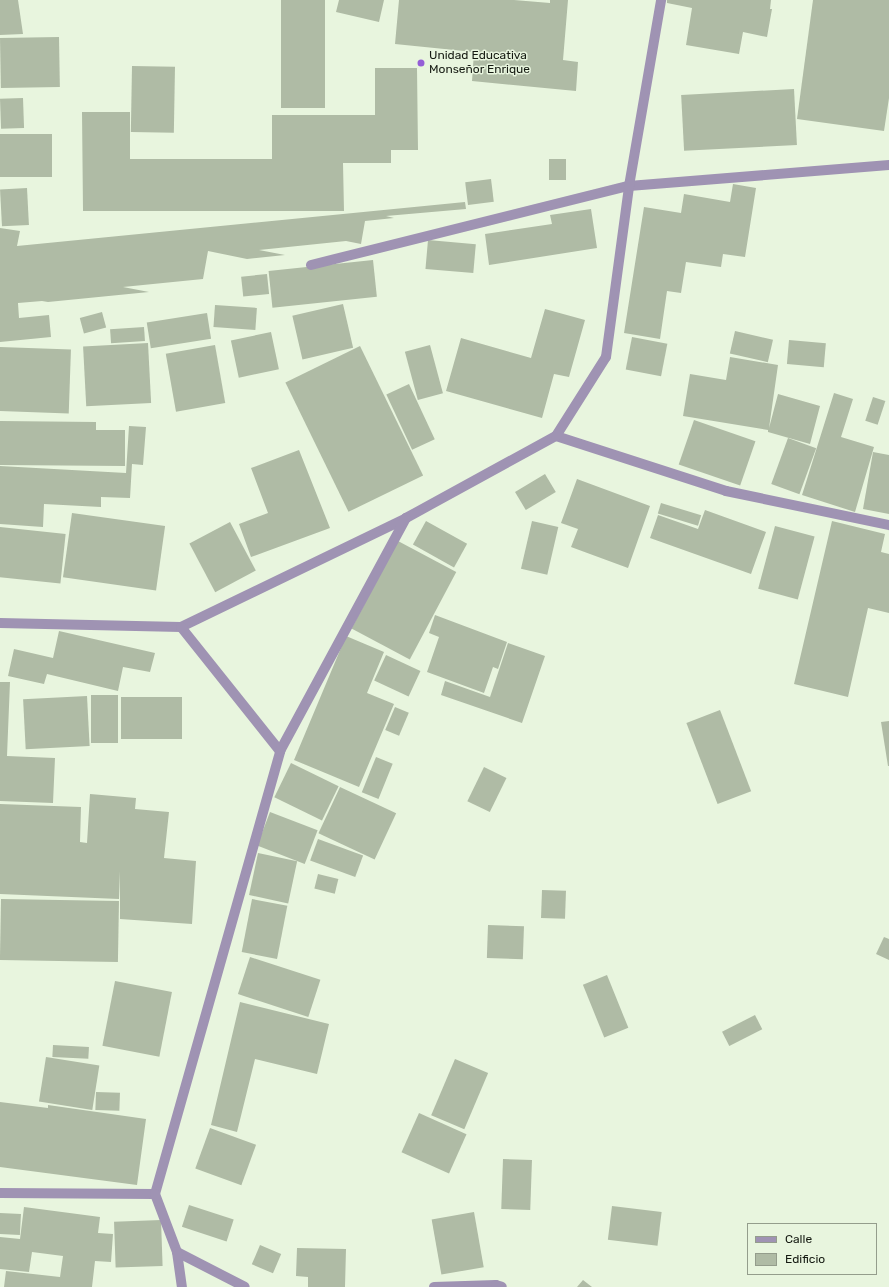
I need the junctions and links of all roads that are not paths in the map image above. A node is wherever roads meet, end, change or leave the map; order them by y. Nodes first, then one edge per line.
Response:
1 (661, 0) edge
2 (889, 165) edge
3 (629, 186) junction
4 (311, 265) dead end
5 (556, 436) junction
6 (406, 518) junction
7 (889, 525) edge
8 (0, 623) edge
9 (180, 627) junction
10 (280, 751) junction
11 (0, 1193) edge
12 (155, 1194) junction
13 (177, 1252) junction
14 (182, 1287) edge
15 (245, 1287) edge
16 (434, 1287) edge
17 (502, 1287) edge

1 - 3 street
2 - 3 street
3 - 4 street
3 - 5 street
5 - 6 street
5 - 7 street
6 - 9 street
6 - 10 street
8 - 9 street
9 - 10 street
10 - 12 street
11 - 12 street
12 - 13 street
13 - 14 street
13 - 15 street
16 - 17 street

